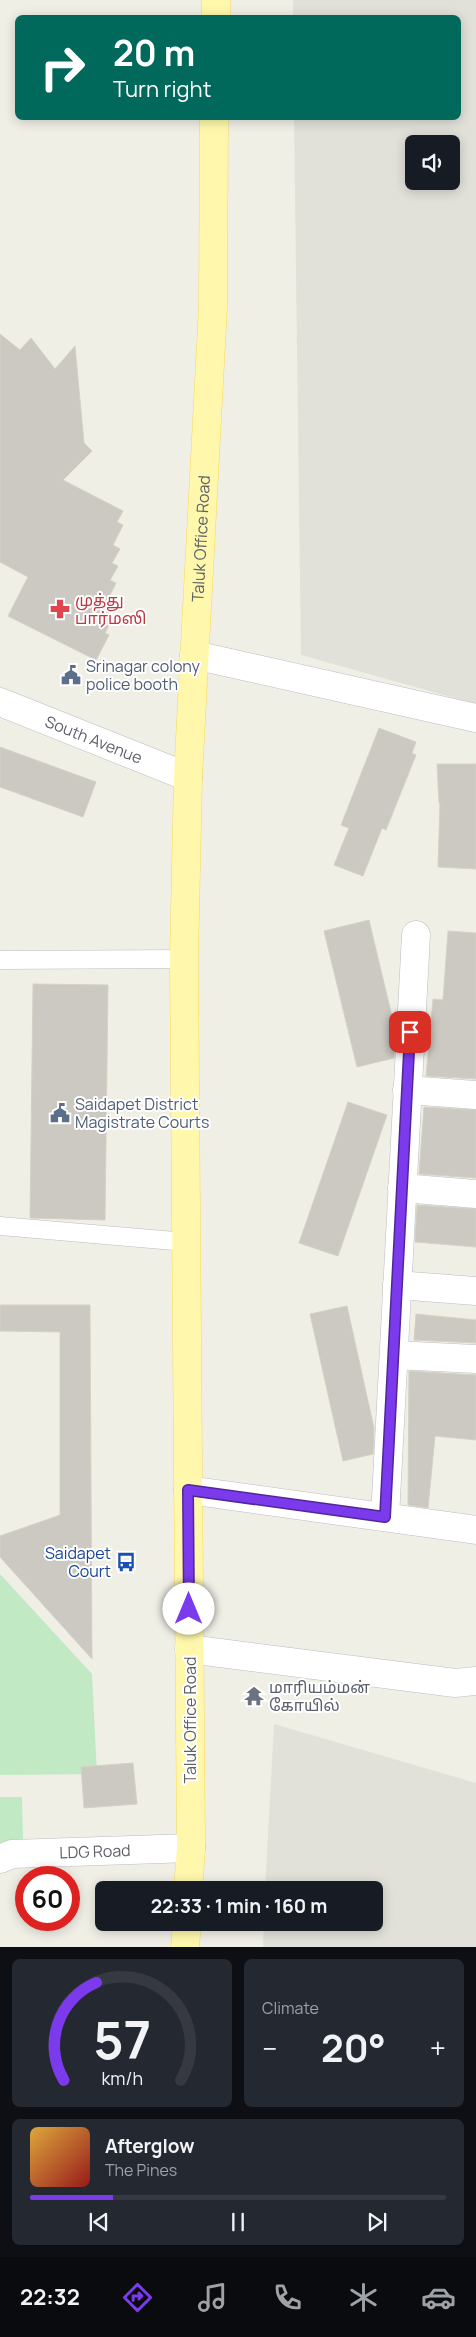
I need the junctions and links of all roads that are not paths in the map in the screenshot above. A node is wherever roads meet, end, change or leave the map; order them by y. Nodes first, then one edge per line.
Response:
1 (216, 0) edge
2 (216, 15) edge
3 (214, 120) edge
4 (194, 655) junction
5 (0, 702) edge
6 (476, 718) edge
7 (188, 777) junction
8 (416, 935) dead end
9 (184, 959) junction
10 (0, 960) edge
11 (407, 1090) junction
12 (476, 1095) edge
13 (402, 1188) junction
14 (476, 1194) edge
15 (0, 1226) edge
16 (186, 1242) junction
17 (397, 1284) junction
18 (476, 1291) edge
19 (394, 1355) junction
20 (476, 1359) edge
21 (188, 1490) junction
22 (385, 1517) junction
23 (476, 1530) edge
24 (189, 1649) junction
25 (476, 1681) edge
26 (190, 1848) junction
27 (0, 1859) edge
28 (188, 1881) edge
29 (186, 1931) edge
30 (185, 1947) edge

1 - 2 main road
3 - 4 main road, Taluk Office Road
4 - 6 street
4 - 7 main road, Taluk Office Road
5 - 7 street, South Avenue
7 - 9 main road, Taluk Office Road
8 - 11 street
9 - 10 lane
9 - 16 main road, Taluk Office Road
11 - 12 street
11 - 13 street
13 - 14 street
13 - 17 street
15 - 16 lane
16 - 21 main road, Taluk Office Road
17 - 18 street
17 - 19 street
19 - 20 street
19 - 22 street
21 - 22 street
21 - 24 main road, Taluk Office Road
22 - 23 street
24 - 25 street
24 - 26 main road, Taluk Office Road
26 - 27 street, LDG Road
26 - 28 main road, Taluk Office Road
29 - 30 main road

